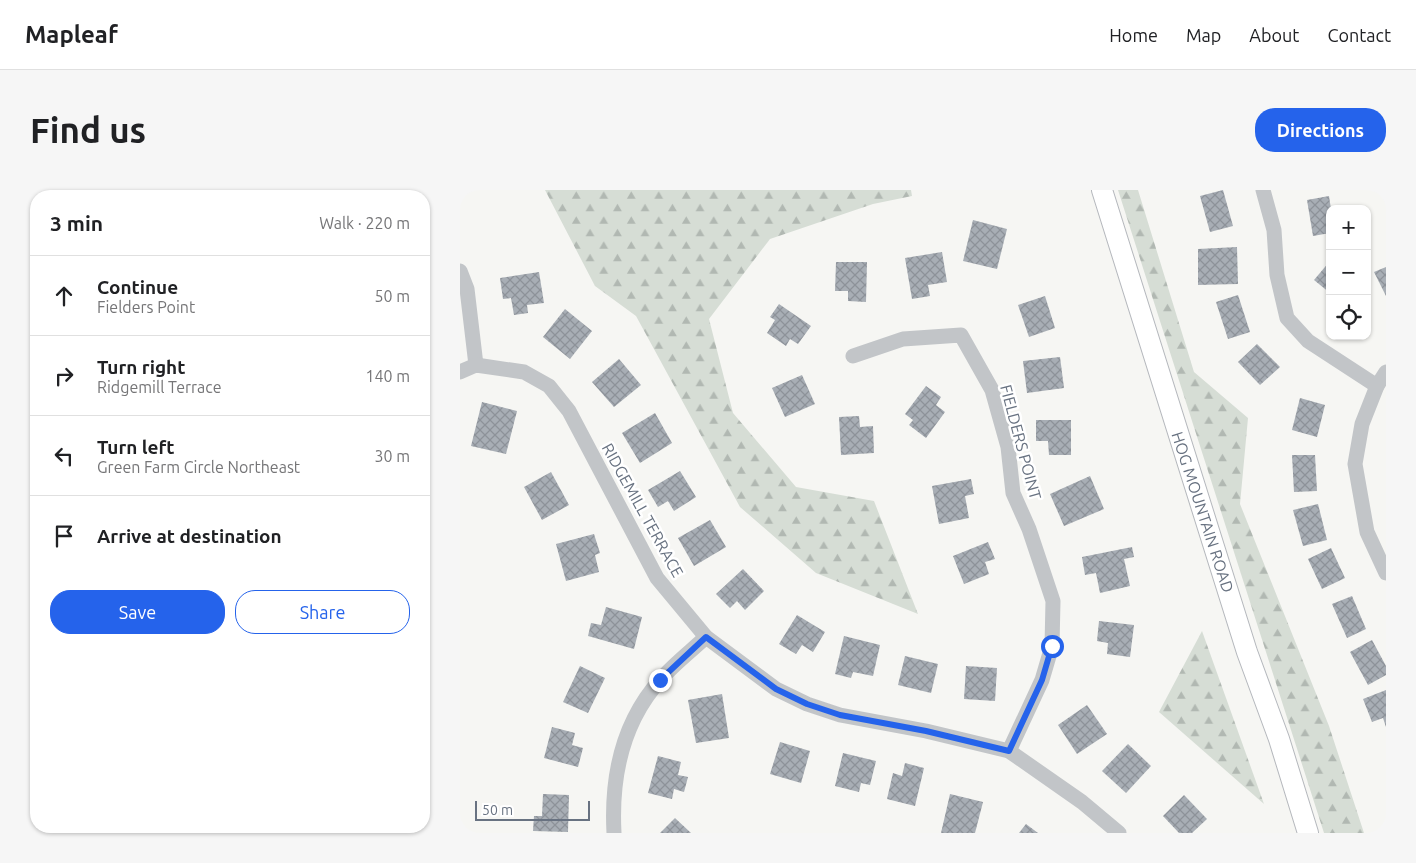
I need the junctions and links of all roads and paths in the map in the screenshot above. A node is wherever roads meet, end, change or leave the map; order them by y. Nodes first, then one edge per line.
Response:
1 (1102, 190) edge
2 (1264, 190) edge
3 (460, 271) edge
4 (852, 356) dead end
5 (476, 365) junction
6 (460, 372) edge
7 (1386, 372) edge
8 (1377, 386) junction
9 (1386, 573) edge
10 (706, 637) junction
11 (1009, 751) junction
12 (614, 833) edge
13 (1118, 833) edge
14 (1308, 833) edge

1 - 14 street, HOG MOUNTAIN ROAD
2 - 8 street
3 - 5 street
4 - 11 street, FIELDERS POINT
5 - 6 street
5 - 10 street, RIDGEMILL TERRACE
7 - 8 street
8 - 9 street
10 - 11 street, RIDGEMILL TERRACE
10 - 12 street
11 - 13 street, RIDGEMILL TERRACE

